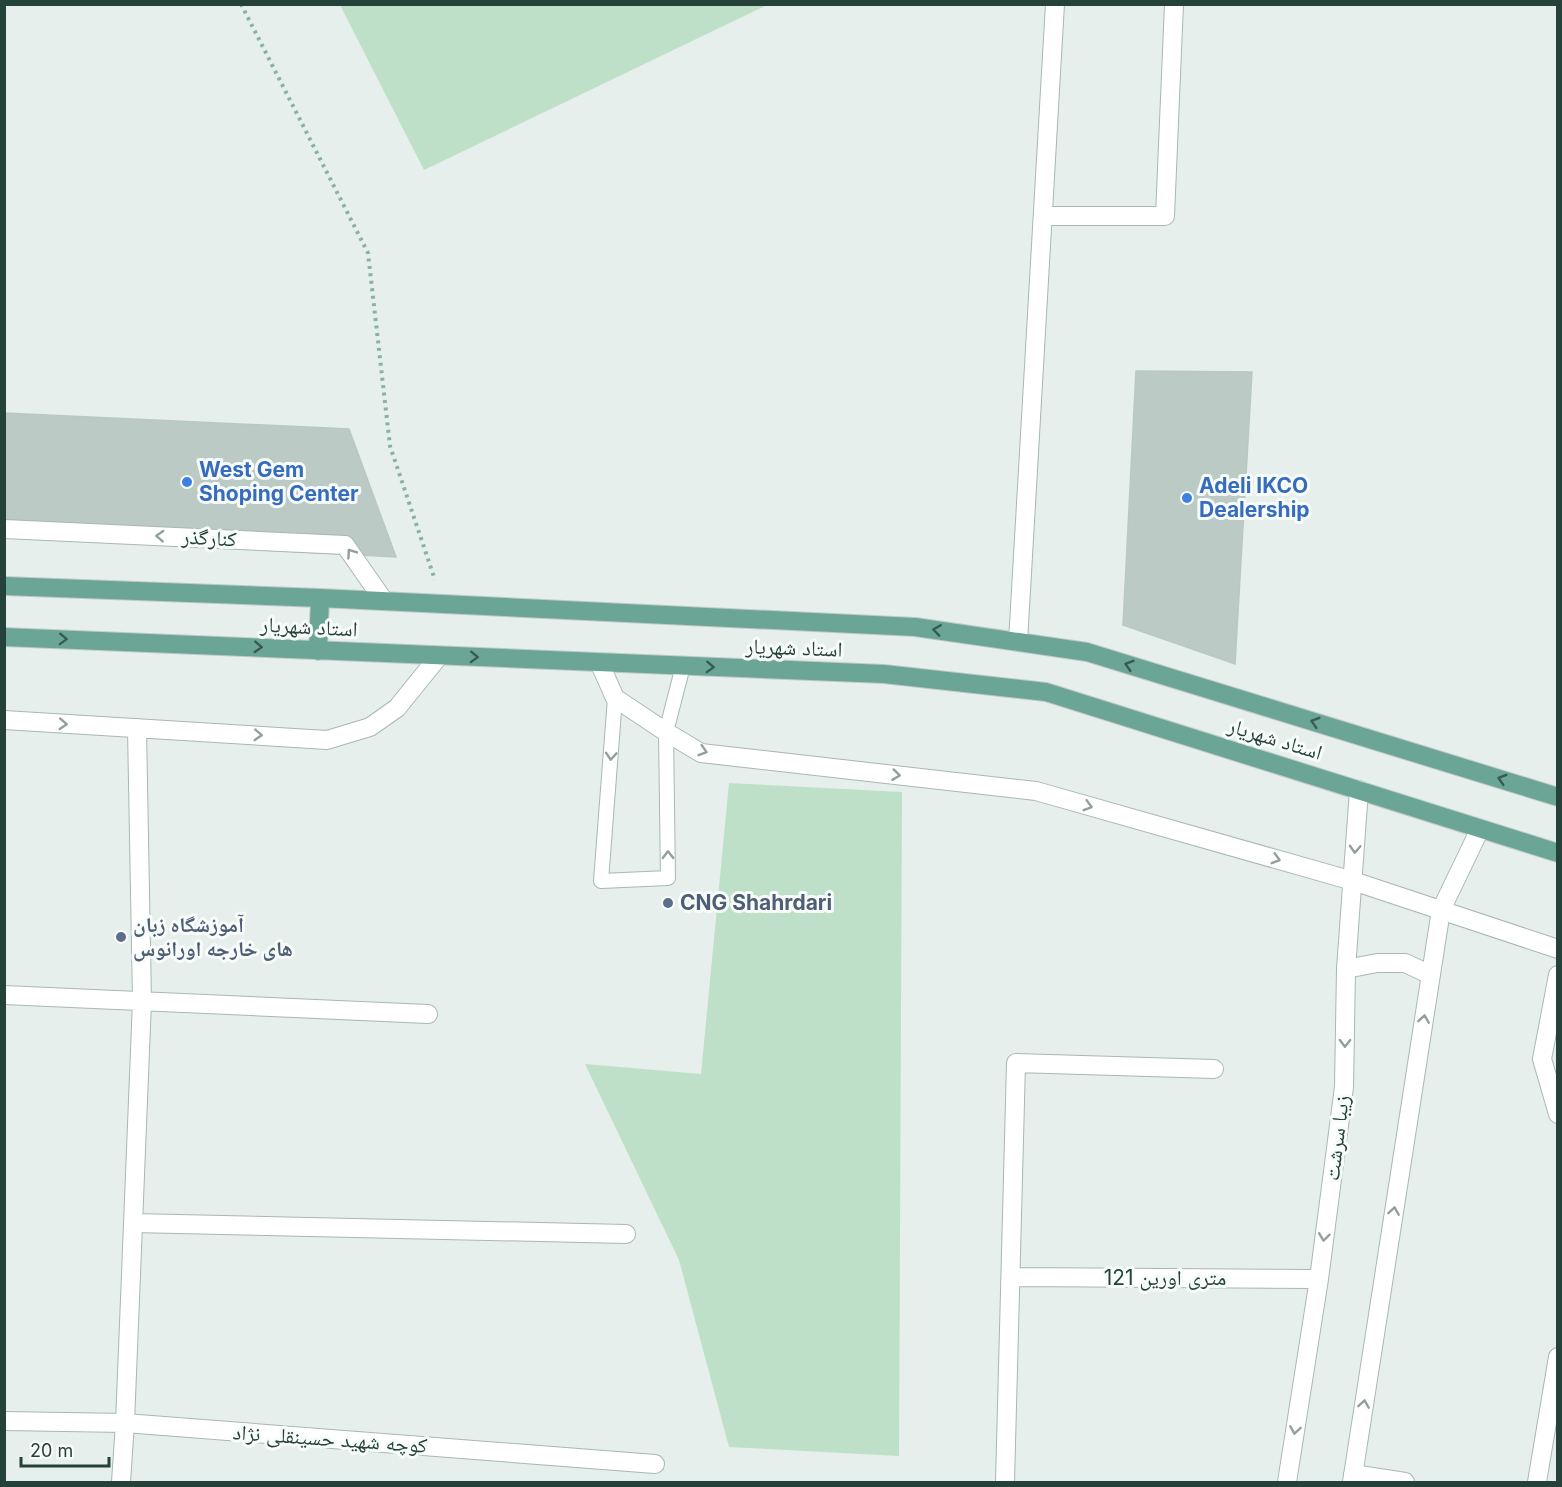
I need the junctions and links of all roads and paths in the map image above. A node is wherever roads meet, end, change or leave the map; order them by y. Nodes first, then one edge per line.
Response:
1 (241, 4) edge
2 (1055, 4) edge
3 (1174, 4) edge
4 (1042, 216) junction
5 (4, 529) edge
6 (4, 586) edge
7 (320, 598) junction
8 (384, 601) junction
9 (443, 604) junction
10 (4, 637) edge
11 (1018, 642) junction
12 (318, 651) junction
13 (439, 656) junction
14 (598, 662) junction
15 (683, 666) junction
16 (615, 698) junction
17 (4, 720) edge
18 (137, 728) junction
19 (666, 732) junction
20 (1359, 790) junction
21 (1557, 796) edge
22 (1480, 829) junction
23 (1557, 853) edge
24 (1353, 881) junction
25 (1441, 910) junction
26 (1557, 949) edge
27 (1346, 969) junction
28 (1431, 975) junction
29 (1557, 975) edge
30 (4, 995) edge
31 (142, 1001) junction
32 (428, 1014) dead end
33 (1214, 1069) dead end
34 (1557, 1114) edge
35 (133, 1222) junction
36 (626, 1234) dead end
37 (1011, 1277) junction
38 (1319, 1279) junction
39 (1557, 1357) edge
40 (4, 1420) edge
41 (125, 1423) junction
42 (655, 1464) dead end
43 (1353, 1478) edge
44 (121, 1482) edge
45 (1005, 1482) edge
46 (1287, 1482) edge
47 (1405, 1482) edge
48 (1537, 1482) edge

1 - 9 path
2 - 4 street
3 - 4 street
4 - 11 street
8 -> 5 street, کنارگذر
6 - 7 main road, استاد شهریار
7 - 8 main road, استاد شهریار
7 - 12 main road
8 - 9 main road, استاد شهریار
11 -> 9 main road, استاد شهریار
10 -> 12 main road, استاد شهریار
21 -> 11 main road, استاد شهریار
12 - 13 main road, استاد شهریار
13 -> 14 main road, استاد شهریار
18 -> 13 street
14 - 15 main road, استاد شهریار
14 - 16 street
15 - 19 lane
15 -> 20 main road, استاد شهریار
16 - 19 street
16 -> 19 lane
17 -> 18 street
18 - 31 street
19 -> 24 street
20 - 22 main road, استاد شهریار
20 -> 24 street, زیبا سرشت
22 - 23 main road, استاد شهریار
22 - 25 street
24 - 25 street
24 - 27 street, زیبا سرشت
25 - 26 street
25 - 28 street
27 - 28 street
27 -> 38 street, زیبا سرشت
43 -> 28 street
29 - 34 street
30 - 31 street
31 - 32 street
31 - 35 street
33 - 37 street
35 - 36 street
35 - 41 street
37 - 38 street, 12متری اورین 1
37 - 45 street
38 -> 46 street, زیبا سرشت
39 - 48 street
40 - 41 street, کوچه شهید حسینقلی نژاد
41 - 42 street, کوچه شهید حسینقلی نژاد
41 - 44 street
43 - 47 street

